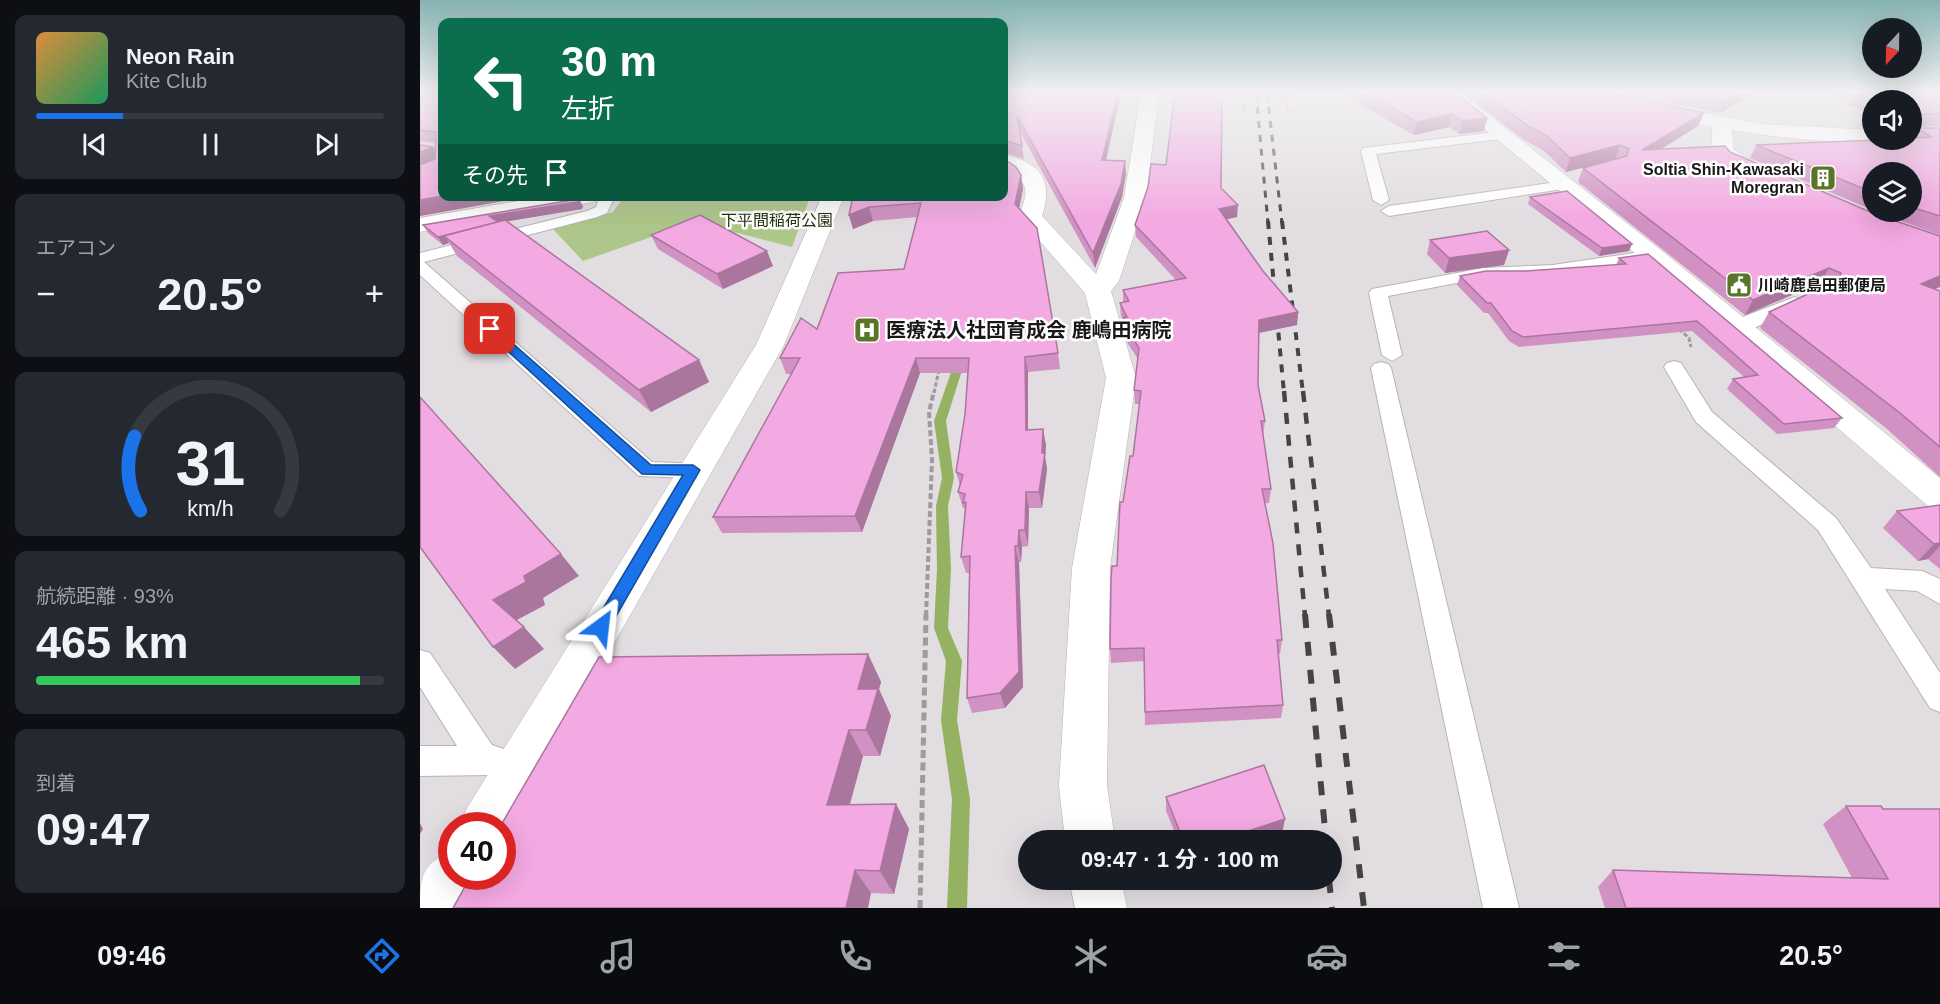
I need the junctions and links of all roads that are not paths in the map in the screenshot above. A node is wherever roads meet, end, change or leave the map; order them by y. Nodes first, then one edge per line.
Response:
1 (1144, 135) edge
2 (1501, 135) edge
3 (1504, 135) edge
4 (1721, 135) edge
5 (1824, 135) edge
6 (1862, 136) edge
7 (1008, 163) edge
8 (1568, 180) junction
9 (1779, 182) edge
10 (559, 201) edge
11 (606, 201) edge
12 (831, 201) edge
13 (420, 225) edge
14 (1652, 255) junction
15 (420, 258) edge
16 (420, 266) edge
17 (1098, 291) junction
18 (1811, 295) edge
19 (1736, 326) junction
20 (1674, 367) dead end
21 (693, 470) junction
22 (1940, 497) edge
23 (1864, 578) junction
24 (1940, 593) edge
25 (420, 662) edge
26 (1940, 699) edge
27 (483, 759) junction
28 (420, 761) edge
29 (523, 761) junction
30 (492, 812) edge
31 (1089, 830) edge
32 (443, 890) edge
33 (1097, 890) edge
34 (432, 908) edge
35 (1101, 908) edge
36 (1501, 908) edge

1 - 17 street
2 - 8 lane
3 - 8 street
4 - 9 street
5 - 6 street
7 - 17 street
8 - 14 street
10 - 13 street
11 - 15 lane
12 - 21 street
14 - 19 street
14 - 36 lane
16 - 21 lane
17 - 31 street
18 - 19 lane
19 - 22 street
20 - 23 lane
21 - 29 street
23 - 24 lane
23 - 26 lane
25 - 27 lane
27 - 28 lane
27 - 29 lane
29 - 30 street
32 - 34 street
33 - 35 street

